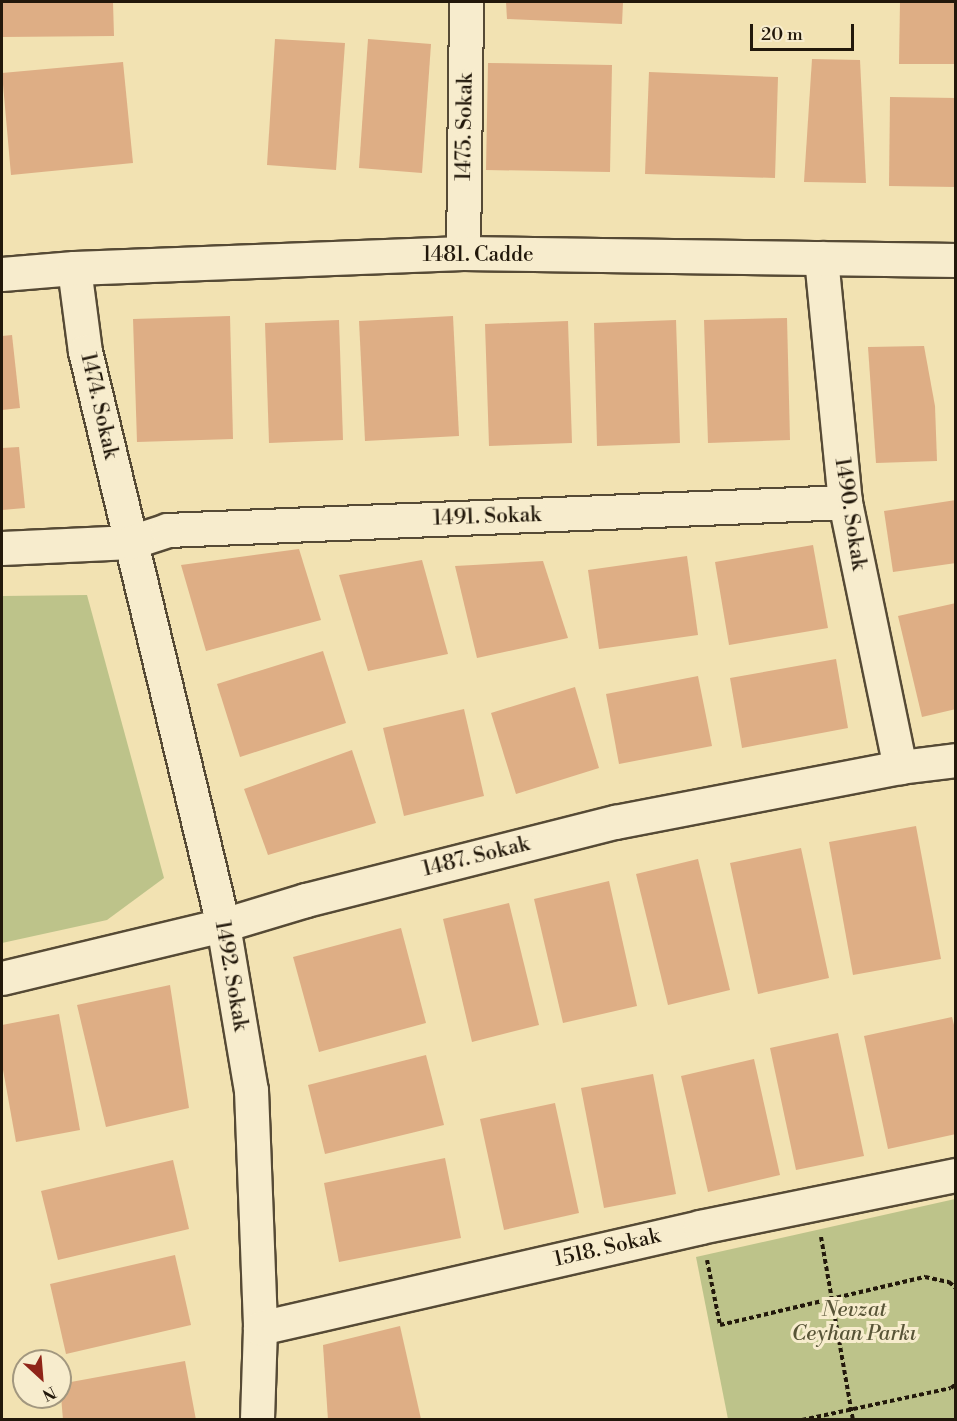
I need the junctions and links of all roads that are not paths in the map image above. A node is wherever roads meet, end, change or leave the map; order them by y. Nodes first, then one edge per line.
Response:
1 (466, 2) edge
2 (463, 253) junction
3 (821, 258) junction
4 (956, 260) edge
5 (74, 268) junction
6 (2, 274) edge
7 (845, 501) junction
8 (131, 542) junction
9 (2, 548) edge
10 (956, 760) edge
11 (900, 767) junction
12 (223, 924) junction
13 (2, 978) edge
14 (956, 1175) edge
15 (260, 1328) junction
16 (257, 1419) edge

1 - 2 street, 1475. Sokak
2 - 3 street, 1481. Cadde
2 - 5 street, 1481. Cadde
3 - 4 street, 1481. Cadde
3 - 7 street, 1490. Sokak
5 - 6 street, 1481. Cadde
5 - 8 street, 1474. Sokak
7 - 8 street, 1491. Sokak
7 - 11 street, 1490. Sokak
8 - 9 street, 1491. Sokak
8 - 12 street, 1492. Sokak
10 - 11 street, 1487. Sokak
11 - 12 street, 1487. Sokak
12 - 13 street, 1487. Sokak
12 - 15 street, 1492. Sokak
14 - 15 street, 1518. Sokak
15 - 16 street, 1492. Sokak

